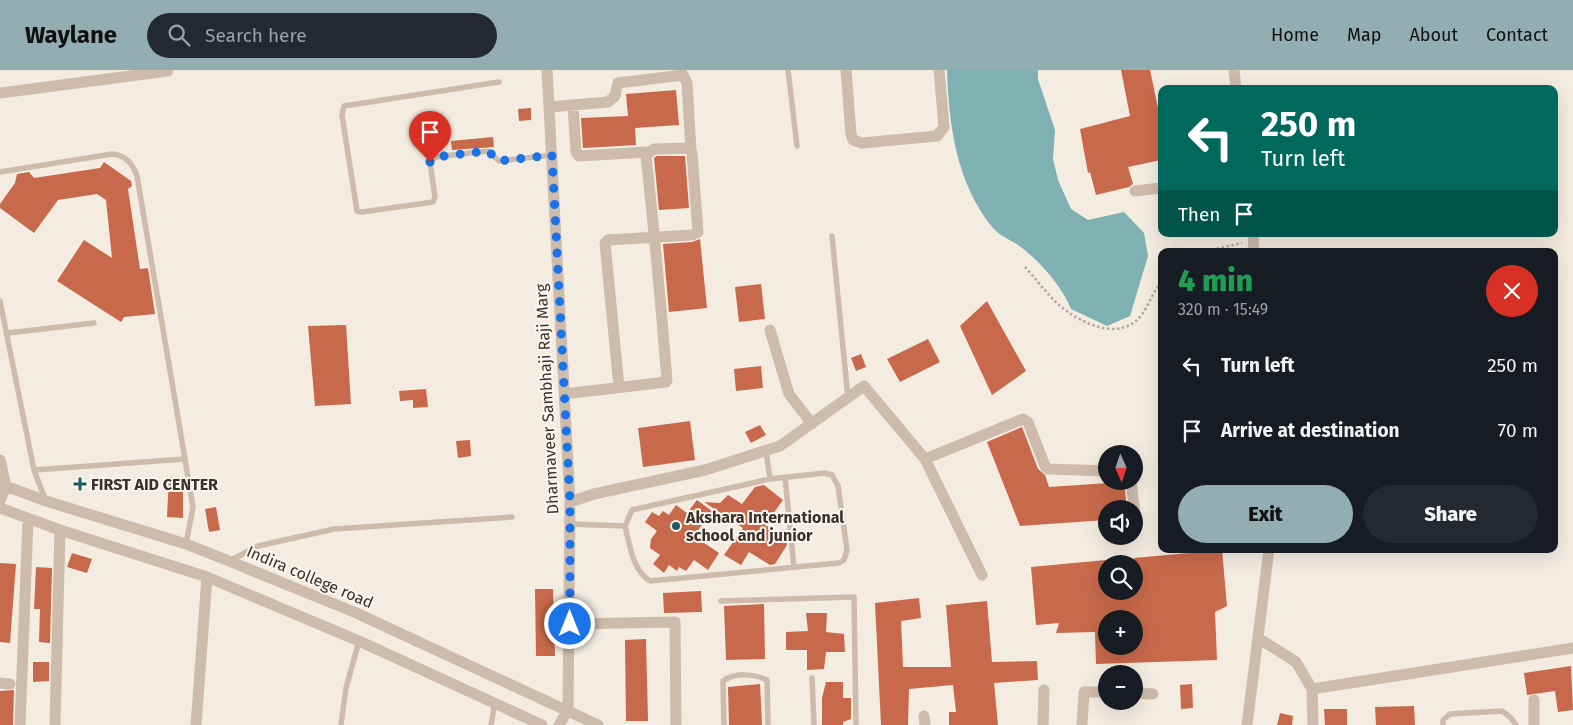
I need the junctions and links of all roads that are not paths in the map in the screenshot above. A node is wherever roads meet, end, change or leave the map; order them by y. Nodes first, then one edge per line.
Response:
1 (547, 70) edge
2 (788, 70) edge
3 (846, 70) edge
4 (939, 70) edge
5 (1234, 70) edge
6 (168, 71) dead end
7 (499, 82) dead end
8 (1236, 85) edge
9 (0, 92) edge
10 (573, 105) junction
11 (549, 107) junction
12 (797, 146) dead end
13 (691, 150) junction
14 (648, 152) junction
15 (552, 155) junction
16 (0, 172) edge
17 (1158, 188) edge
18 (1135, 192) dead end
19 (832, 236) dead end
20 (655, 238) junction
21 (0, 301) edge
22 (94, 323) dead end
23 (770, 330) dead end
24 (8, 333) junction
25 (619, 387) junction
26 (564, 394) junction
27 (848, 398) junction
28 (812, 424) junction
29 (766, 451) junction
30 (925, 459) junction
31 (0, 460) edge
32 (185, 460) junction
33 (34, 470) junction
34 (1098, 471) edge
35 (785, 477) junction
36 (770, 479) junction
37 (3, 486) edge
38 (0, 501) edge
39 (46, 501) junction
40 (570, 502) junction
41 (0, 508) edge
42 (512, 517) dead end
43 (28, 520) junction
44 (570, 524) junction
45 (625, 526) junction
46 (60, 530) junction
47 (186, 544) junction
48 (1269, 553) edge
49 (229, 561) junction
50 (794, 567) junction
51 (982, 575) dead end
52 (207, 577) junction
53 (721, 601) dead end
54 (570, 624) junction
55 (1258, 638) junction
56 (359, 642) junction
57 (1573, 648) edge
58 (812, 678) dead end
59 (1312, 689) junction
60 (1044, 690) dead end
61 (1098, 692) edge
62 (1143, 693) edge
63 (1153, 694) dead end
64 (1534, 700) dead end
65 (495, 702) junction
66 (568, 710) junction
67 (20, 725) edge
68 (55, 725) edge
69 (196, 725) edge
70 (341, 725) edge
71 (491, 725) edge
72 (542, 725) edge
73 (559, 725) edge
74 (598, 725) edge
75 (676, 725) edge
76 (724, 725) edge
77 (768, 725) edge
78 (814, 725) edge
79 (856, 725) edge
80 (1043, 725) edge
81 (1082, 725) edge
82 (1247, 725) edge
83 (1313, 725) edge
84 (1443, 725) edge
85 (1516, 725) edge
86 (1534, 725) edge

1 - 11 street, Dharmaveer Sambhaji Raji Marg
2 - 12 lane
3 - 4 street
5 - 8 street
6 - 9 street
7 - 15 lane
10 - 11 street
10 - 13 street
10 - 14 street
11 - 15 street, Dharmaveer Sambhaji Raji Marg
13 - 14 street
13 - 20 street
14 - 20 street
15 - 26 street, Dharmaveer Sambhaji Raji Marg
16 - 32 lane
17 - 18 street
19 - 27 lane
20 - 25 street
20 - 25 street
21 - 24 lane
22 - 24 lane
23 - 28 street
24 - 33 lane
25 - 26 street
26 - 40 street, Dharmaveer Sambhaji Raji Marg
27 - 28 street
27 - 30 street
28 - 29 street
29 - 36 lane
29 - 40 street
30 - 34 street
30 - 51 street
31 - 37 street
32 - 33 lane
32 - 47 lane
33 - 39 lane
35 - 36 lane
35 - 50 lane
35 - 50 lane
36 - 45 lane
37 - 38 street
37 - 39 street, Indira college road
39 - 47 street, Indira college road
40 - 44 street, Dharmaveer Sambhaji Raji Marg
41 - 43 street
42 - 49 lane
43 - 46 street
43 - 67 street
44 - 45 lane
44 - 54 street, Dharmaveer Sambhaji Raji Marg
45 - 50 lane
46 - 52 street
46 - 68 street
47 - 49 street, Indira college road
48 - 55 street
49 - 66 street, Indira college road
52 - 56 street
52 - 69 street
53 - 79 lane
54 - 66 street, Dharmaveer Sambhaji Raji Marg
54 - 75 street
55 - 59 street
55 - 82 street
56 - 65 street
56 - 70 lane
57 - 59 street
58 - 78 lane
59 - 83 street
60 - 80 street
61 - 81 street
62 - 63 street
64 - 86 street
65 - 71 lane
65 - 72 street
66 - 73 street, Dharmaveer Sambhaji Raji Marg
66 - 74 street, Indira college road
76 - 77 lane
84 - 85 lane

